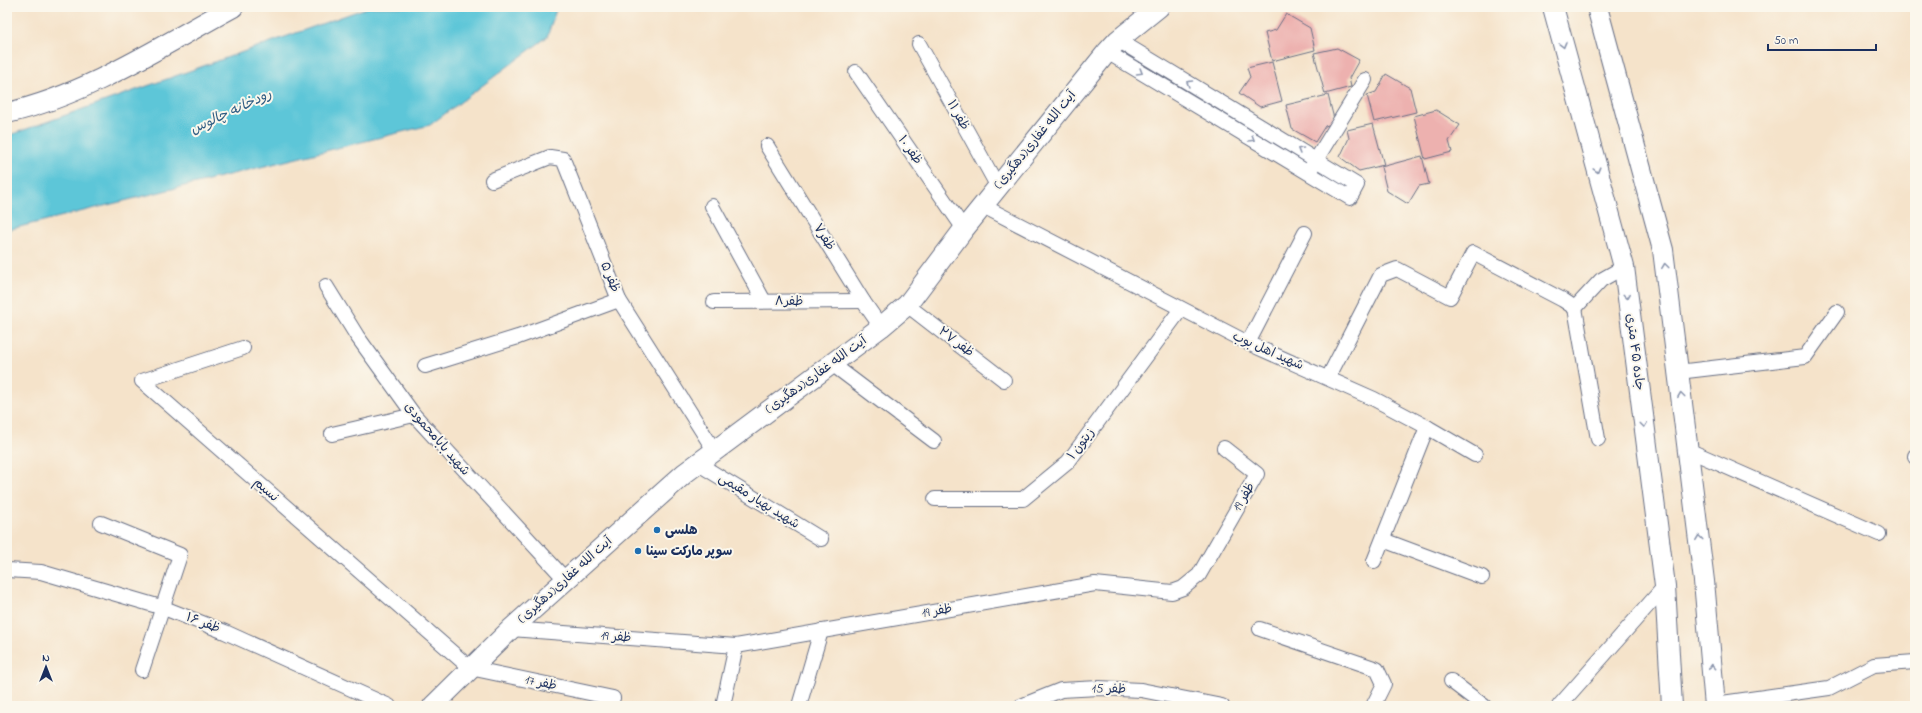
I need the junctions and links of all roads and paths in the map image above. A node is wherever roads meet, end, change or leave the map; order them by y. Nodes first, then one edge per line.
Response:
1 (233, 7) edge
2 (1160, 7) edge
3 (1553, 7) edge
4 (1597, 7) edge
5 (919, 44) dead end
6 (1112, 46) junction
7 (856, 72) dead end
8 (1365, 80) dead end
9 (7, 113) edge
10 (767, 146) dead end
11 (1316, 160) junction
12 (1308, 173) junction
13 (492, 180) dead end
14 (998, 187) junction
15 (712, 206) dead end
16 (983, 206) junction
17 (964, 228) junction
18 (1305, 233) dead end
19 (1624, 267) junction
20 (326, 286) dead end
21 (619, 300) junction
22 (764, 301) junction
23 (863, 301) junction
24 (714, 302) dead end
25 (907, 305) junction
26 (1574, 308) junction
27 (1181, 309) junction
28 (1837, 312) dead end
29 (881, 327) junction
30 (1248, 343) junction
31 (242, 348) dead end
32 (832, 364) junction
33 (425, 366) dead end
34 (1678, 372) junction
35 (1328, 378) junction
36 (1004, 380) dead end
37 (414, 415) junction
38 (1427, 427) junction
39 (332, 434) dead end
40 (1598, 439) dead end
41 (934, 441) dead end
42 (1224, 448) dead end
43 (714, 450) junction
44 (1688, 450) junction
45 (1475, 455) dead end
46 (697, 463) junction
47 (935, 498) dead end
48 (101, 523) dead end
49 (1879, 534) dead end
50 (821, 538) dead end
51 (1383, 540) junction
52 (1374, 561) dead end
53 (7, 570) edge
54 (1482, 577) dead end
55 (565, 579) junction
56 (1665, 586) junction
57 (164, 608) junction
58 (511, 629) junction
59 (1260, 629) dead end
60 (820, 631) junction
61 (736, 646) junction
62 (1915, 662) edge
63 (470, 668) junction
64 (142, 670) dead end
65 (1451, 681) dead end
66 (613, 698) dead end
67 (1181, 702) edge
68 (1715, 705) edge
69 (389, 706) edge
70 (432, 706) edge
71 (724, 706) edge
72 (799, 706) edge
73 (1021, 706) edge
74 (1222, 706) edge
75 (1373, 706) edge
76 (1484, 706) edge
77 (1559, 706) edge
78 (1672, 706) edge

1 - 9 street
2 - 6 street, آیت الله غفاری(دهگیری)
3 -> 19 street, جاده ۴۵ متری
34 -> 4 street
5 - 14 street, ظفر ۱۱
11 -> 6 street
6 -> 12 street
6 - 14 street, آیت الله غفاری(دهگیری)
7 - 17 street, ظفر ۱۰
8 - 11 street
10 - 23 street, ظفر۷
11 - 12 street
11 - 12 street
13 - 21 street, ظفر ۵
14 - 16 street, آیت الله غفاری(دهگیری)
15 - 22 street
16 - 17 street, آیت الله غفاری(دهگیری)
16 - 27 street, شهید اهل بوب
17 - 25 street, آیت الله غفاری(دهگیری)
18 - 30 street
19 - 26 street
19 -> 56 street, جاده ۴۵ متری
20 - 37 street, شهید بابامحمودی
21 - 33 street
21 - 43 street, ظفر ۵
22 - 23 street, ظفر۸
22 - 24 street, ظفر۸
23 - 29 street, ظفر۷
25 - 29 street, آیت الله غفاری(دهگیری)
25 - 36 street, ظفر ۲۷
26 - 35 street
26 - 40 street
27 - 30 street, شهید اهل بوب
27 - 47 street, زیتون ۱
28 - 34 street
29 - 32 street, آیت الله غفاری(دهگیری)
30 - 35 street, شهید اهل بوب
31 - 63 street, نسیم
32 - 41 street
32 - 43 street, آیت الله غفاری(دهگیری)
44 -> 34 street
35 - 38 street, شهید اهل بوب
37 - 39 street
37 - 55 street, شهید بابامحمودی
38 - 45 street, شهید اهل بوب
38 - 51 street
42 - 60 street, ظفر 19
43 - 46 street, آیت الله غفاری(دهگیری)
44 - 49 street
68 -> 44 street
46 - 50 street, شهید بهیار مقیمی
46 - 55 street, آیت الله غفاری(دهگیری)
48 - 57 street
51 - 52 street
51 - 54 street
53 - 57 street, ظفر ۱۶
55 - 58 street, آیت الله غفاری(دهگیری)
56 - 77 street
56 - 78 street, جاده ۴۵ متری
57 - 64 street
57 - 69 street, ظفر ۱۶
58 - 61 street, ظفر 19
58 - 63 street, آیت الله غفاری(دهگیری)
59 - 75 street
60 - 61 street, ظفر 19
60 - 72 street
61 - 71 street
62 - 68 street
63 - 66 street, ظفر 17
63 - 70 street, آیت الله غفاری(دهگیری)
65 - 76 street
67 - 73 street, ظفر 15
67 - 74 street, ظفر 15

